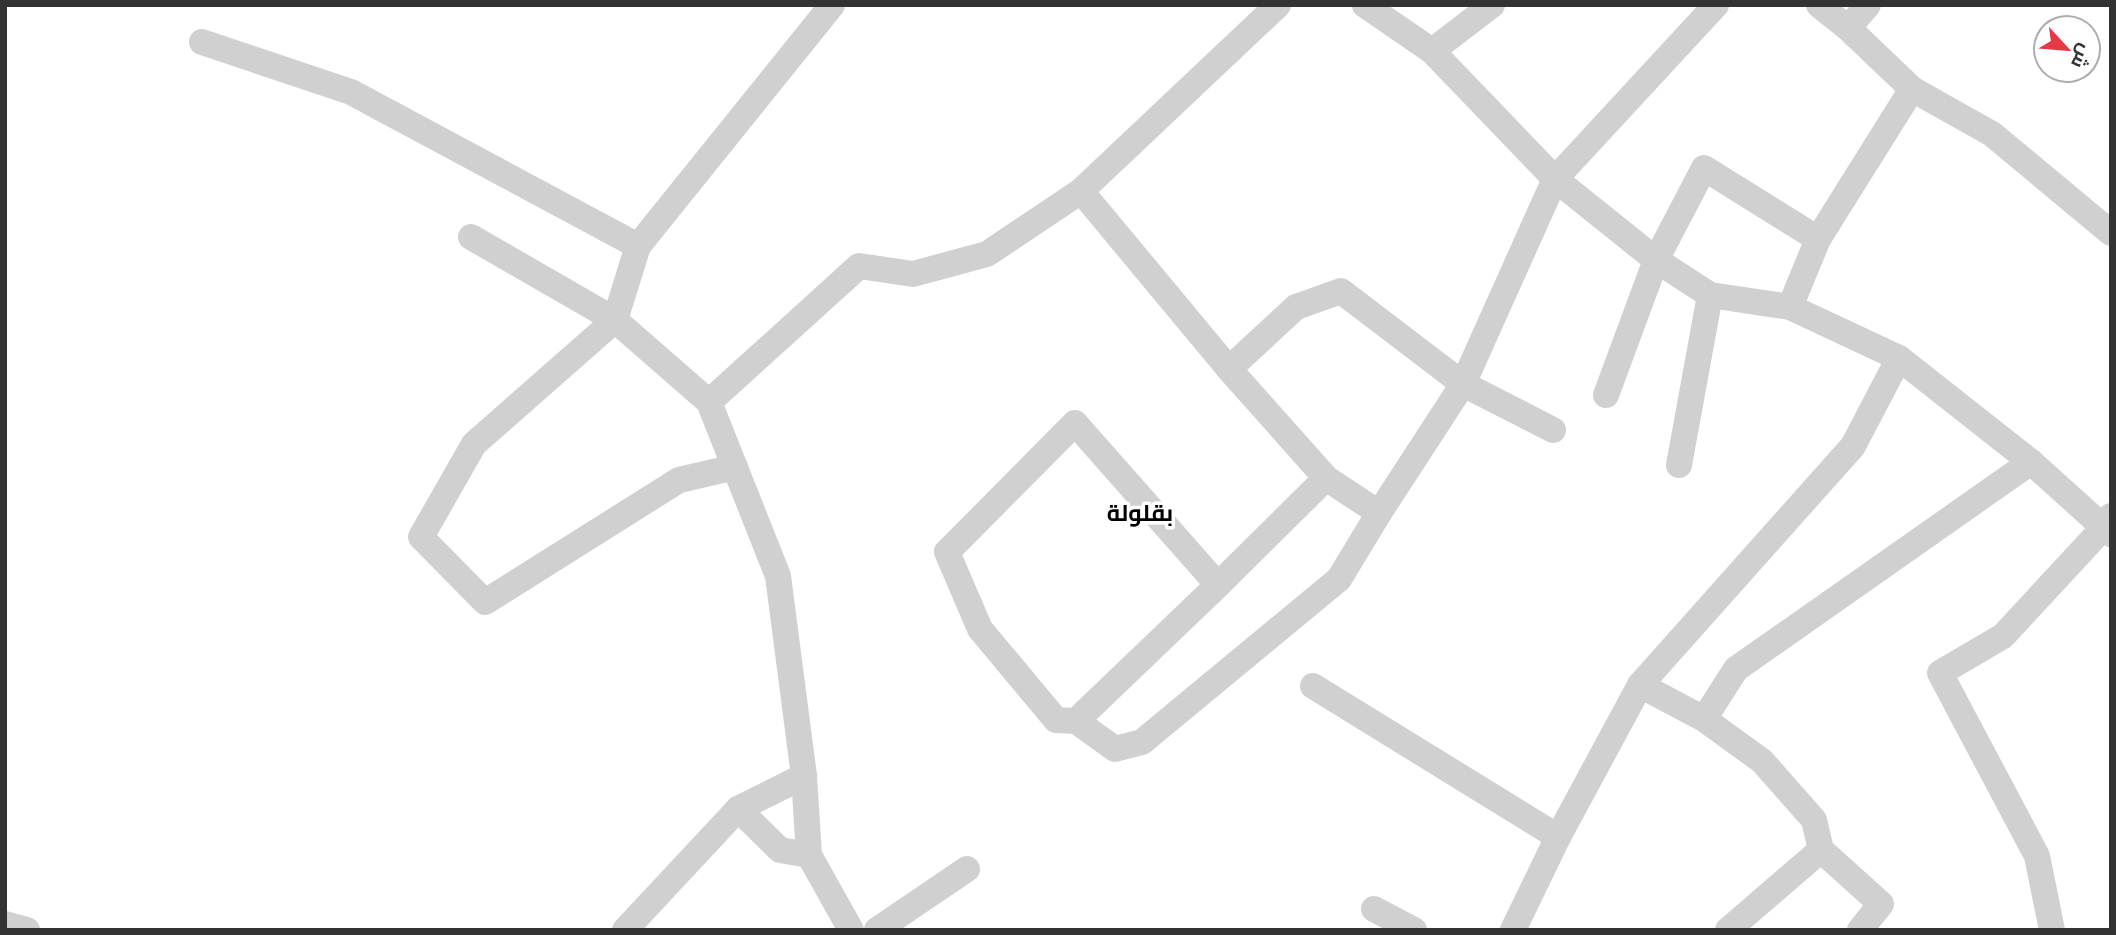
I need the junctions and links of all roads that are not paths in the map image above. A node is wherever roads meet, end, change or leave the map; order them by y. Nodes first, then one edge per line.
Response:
1 (832, 5) edge
2 (1278, 5) edge
3 (1365, 5) edge
4 (1492, 5) edge
5 (1716, 5) edge
6 (1819, 5) edge
7 (1868, 5) edge
8 (1848, 28) junction
9 (202, 42) dead end
10 (1432, 51) junction
11 (1912, 89) junction
12 (1555, 179) junction
13 (1081, 191) junction
14 (2111, 233) edge
15 (471, 237) dead end
16 (1818, 239) junction
17 (638, 246) junction
18 (1657, 260) junction
19 (1710, 295) junction
20 (1790, 307) junction
21 (615, 320) junction
22 (1899, 358) junction
23 (1229, 369) junction
24 (1462, 384) junction
25 (1606, 395) dead end
26 (709, 402) junction
27 (1553, 430) dead end
28 (2031, 463) junction
29 (1679, 465) dead end
30 (735, 467) junction
31 (1325, 478) junction
32 (1379, 513) junction
33 (2108, 526) edge
34 (1218, 585) junction
35 (1313, 685) dead end
36 (1640, 685) junction
37 (1704, 719) junction
38 (1076, 721) junction
39 (804, 776) junction
40 (738, 809) junction
41 (1558, 837) junction
42 (1821, 850) junction
43 (809, 855) junction
44 (967, 869) dead end
45 (1374, 909) dead end
46 (5, 924) edge
47 (27, 930) edge
48 (625, 930) edge
49 (851, 930) edge
50 (877, 930) edge
51 (1414, 930) edge
52 (1513, 930) edge
53 (1728, 930) edge
54 (1860, 930) edge
55 (2052, 930) edge

1 - 17 street
2 - 13 street
3 - 10 street
4 - 10 street
5 - 12 street
6 - 8 street
7 - 8 street
8 - 11 street
9 - 17 street
10 - 12 street
11 - 14 street
11 - 16 street
12 - 18 street
12 - 24 street
13 - 23 street
13 - 26 street
15 - 21 street
16 - 18 street
16 - 20 street
17 - 21 street
18 - 19 street
18 - 25 street
19 - 20 street
19 - 29 street
20 - 22 street
21 - 26 street
21 - 30 street
22 - 28 street
22 - 36 street
23 - 24 street
23 - 31 street
24 - 27 street
24 - 32 street
26 - 30 street
28 - 33 street
28 - 37 street
30 - 39 street
31 - 32 street
31 - 34 street
32 - 38 street
33 - 55 street
34 - 38 street
34 - 38 street
35 - 41 street
36 - 37 street
36 - 41 street
37 - 42 street
39 - 40 street
39 - 43 street
40 - 43 street
40 - 48 street
41 - 52 street
42 - 53 street
42 - 54 street
43 - 49 street
44 - 50 street
45 - 51 street
46 - 47 street

